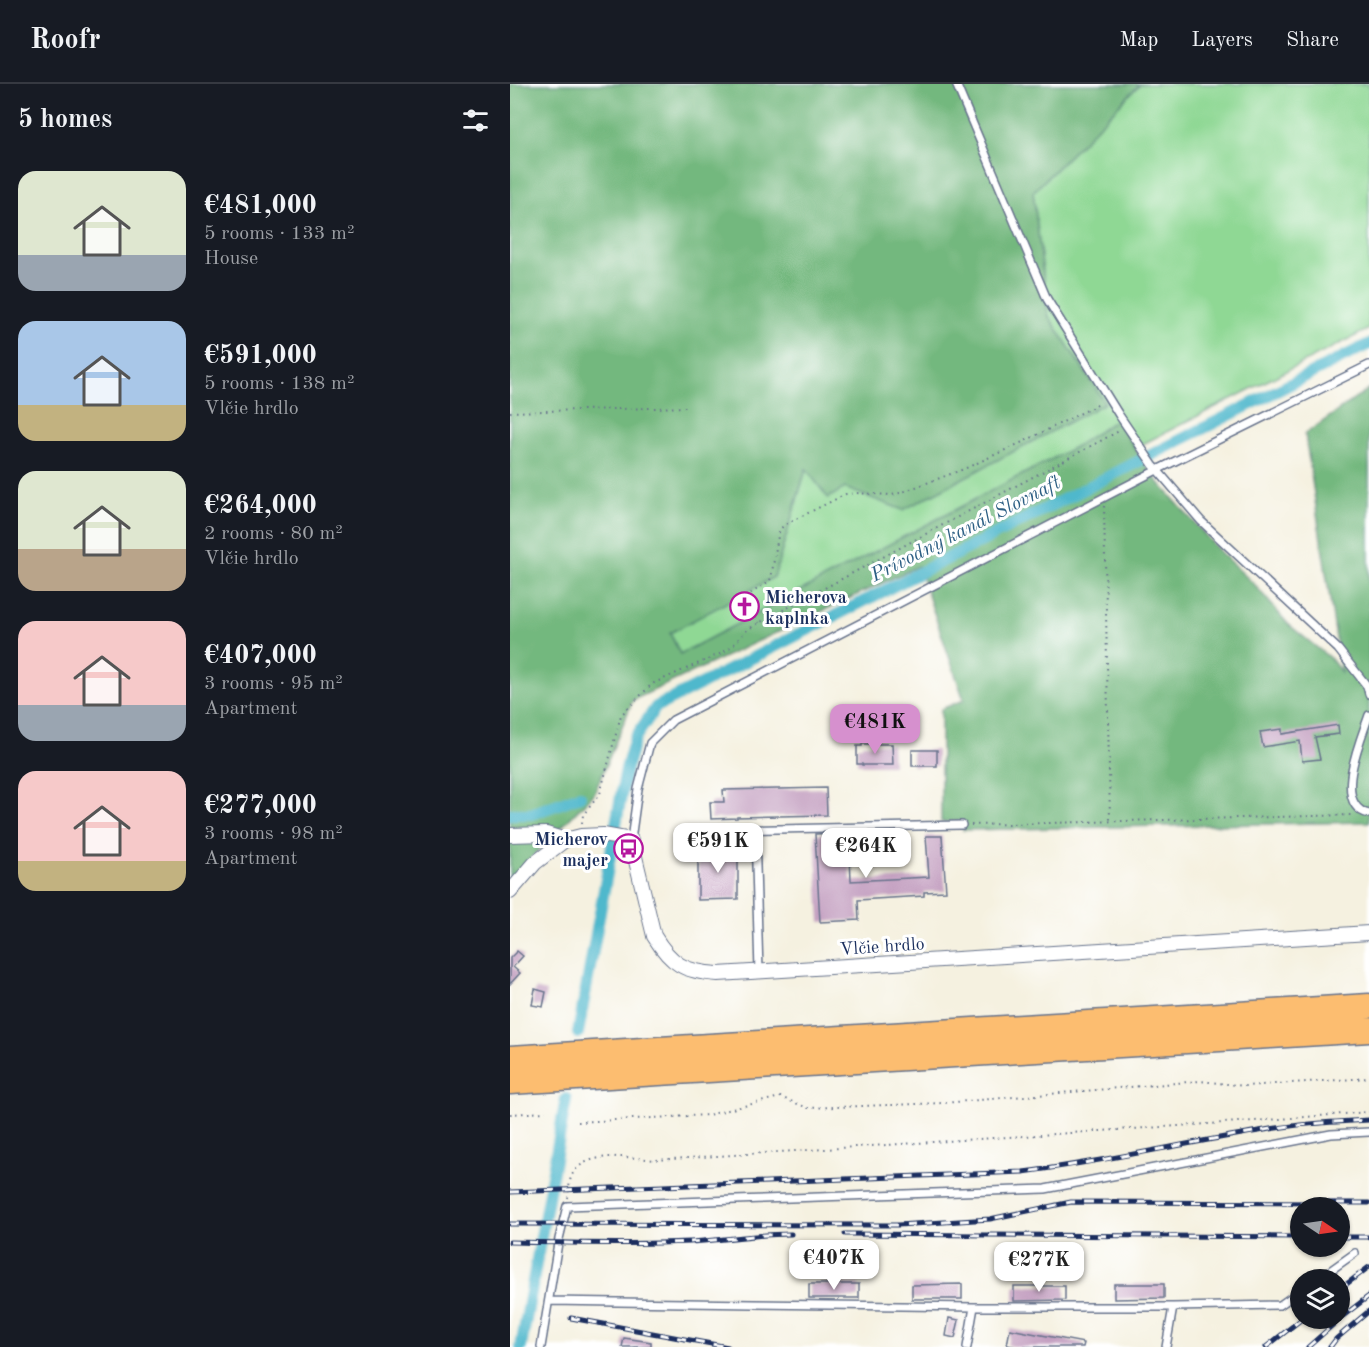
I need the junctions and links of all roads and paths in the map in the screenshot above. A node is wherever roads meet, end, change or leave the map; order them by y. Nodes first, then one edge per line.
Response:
1 (956, 84) edge
2 (1369, 365) edge
3 (1109, 399) junction
4 (687, 407) dead end
5 (510, 412) edge
6 (1127, 427) junction
7 (1155, 467) junction
8 (1104, 497) junction
9 (759, 623) junction
10 (1369, 694) edge
11 (1369, 715) edge
12 (1358, 814) dead end
13 (1369, 814) edge
14 (1110, 821) junction
15 (962, 825) joint
16 (755, 830) junction
17 (681, 831) dead end
18 (510, 835) edge
19 (581, 836) junction
20 (627, 839) junction
21 (565, 840) junction
22 (510, 892) edge
23 (1369, 933) edge
24 (759, 972) junction
25 (1369, 1006) edge
26 (1369, 1030) edge
27 (510, 1058) edge
28 (1369, 1078) edge
29 (510, 1082) edge
30 (546, 1112) dead end
31 (1369, 1112) edge
32 (510, 1114) edge
33 (578, 1122) dead end
34 (1369, 1132) edge
35 (567, 1206) junction
36 (1355, 1253) dead end
37 (1332, 1269) edge
38 (1290, 1298) edge
39 (549, 1301) junction
40 (974, 1307) junction
41 (1173, 1307) junction
42 (541, 1347) edge
43 (967, 1347) edge
44 (1166, 1347) edge

1 - 3 lane
2 - 7 lane
3 - 6 lane
3 - 9 path
4 - 5 path
6 - 7 lane
6 - 9 path
7 - 8 lane
7 - 10 lane
8 - 14 path
8 - 20 lane
9 - 19 path
11 - 13 lane
12 - 14 path
14 - 15 path
15 - 16 lane
16 - 17 lane
16 - 24 lane
18 - 21 street
19 - 20 street
19 - 21 street
20 - 24 street, Vlčie hrdlo
21 - 22 street
23 - 24 street, Vlčie hrdlo
25 - 27 highway
26 - 29 highway
28 - 33 path
30 - 32 path
31 - 35 path
34 - 35 lane
35 - 39 lane
36 - 37 lane
38 - 41 lane
39 - 40 lane
39 - 42 lane
40 - 41 lane
40 - 43 lane
41 - 44 lane

